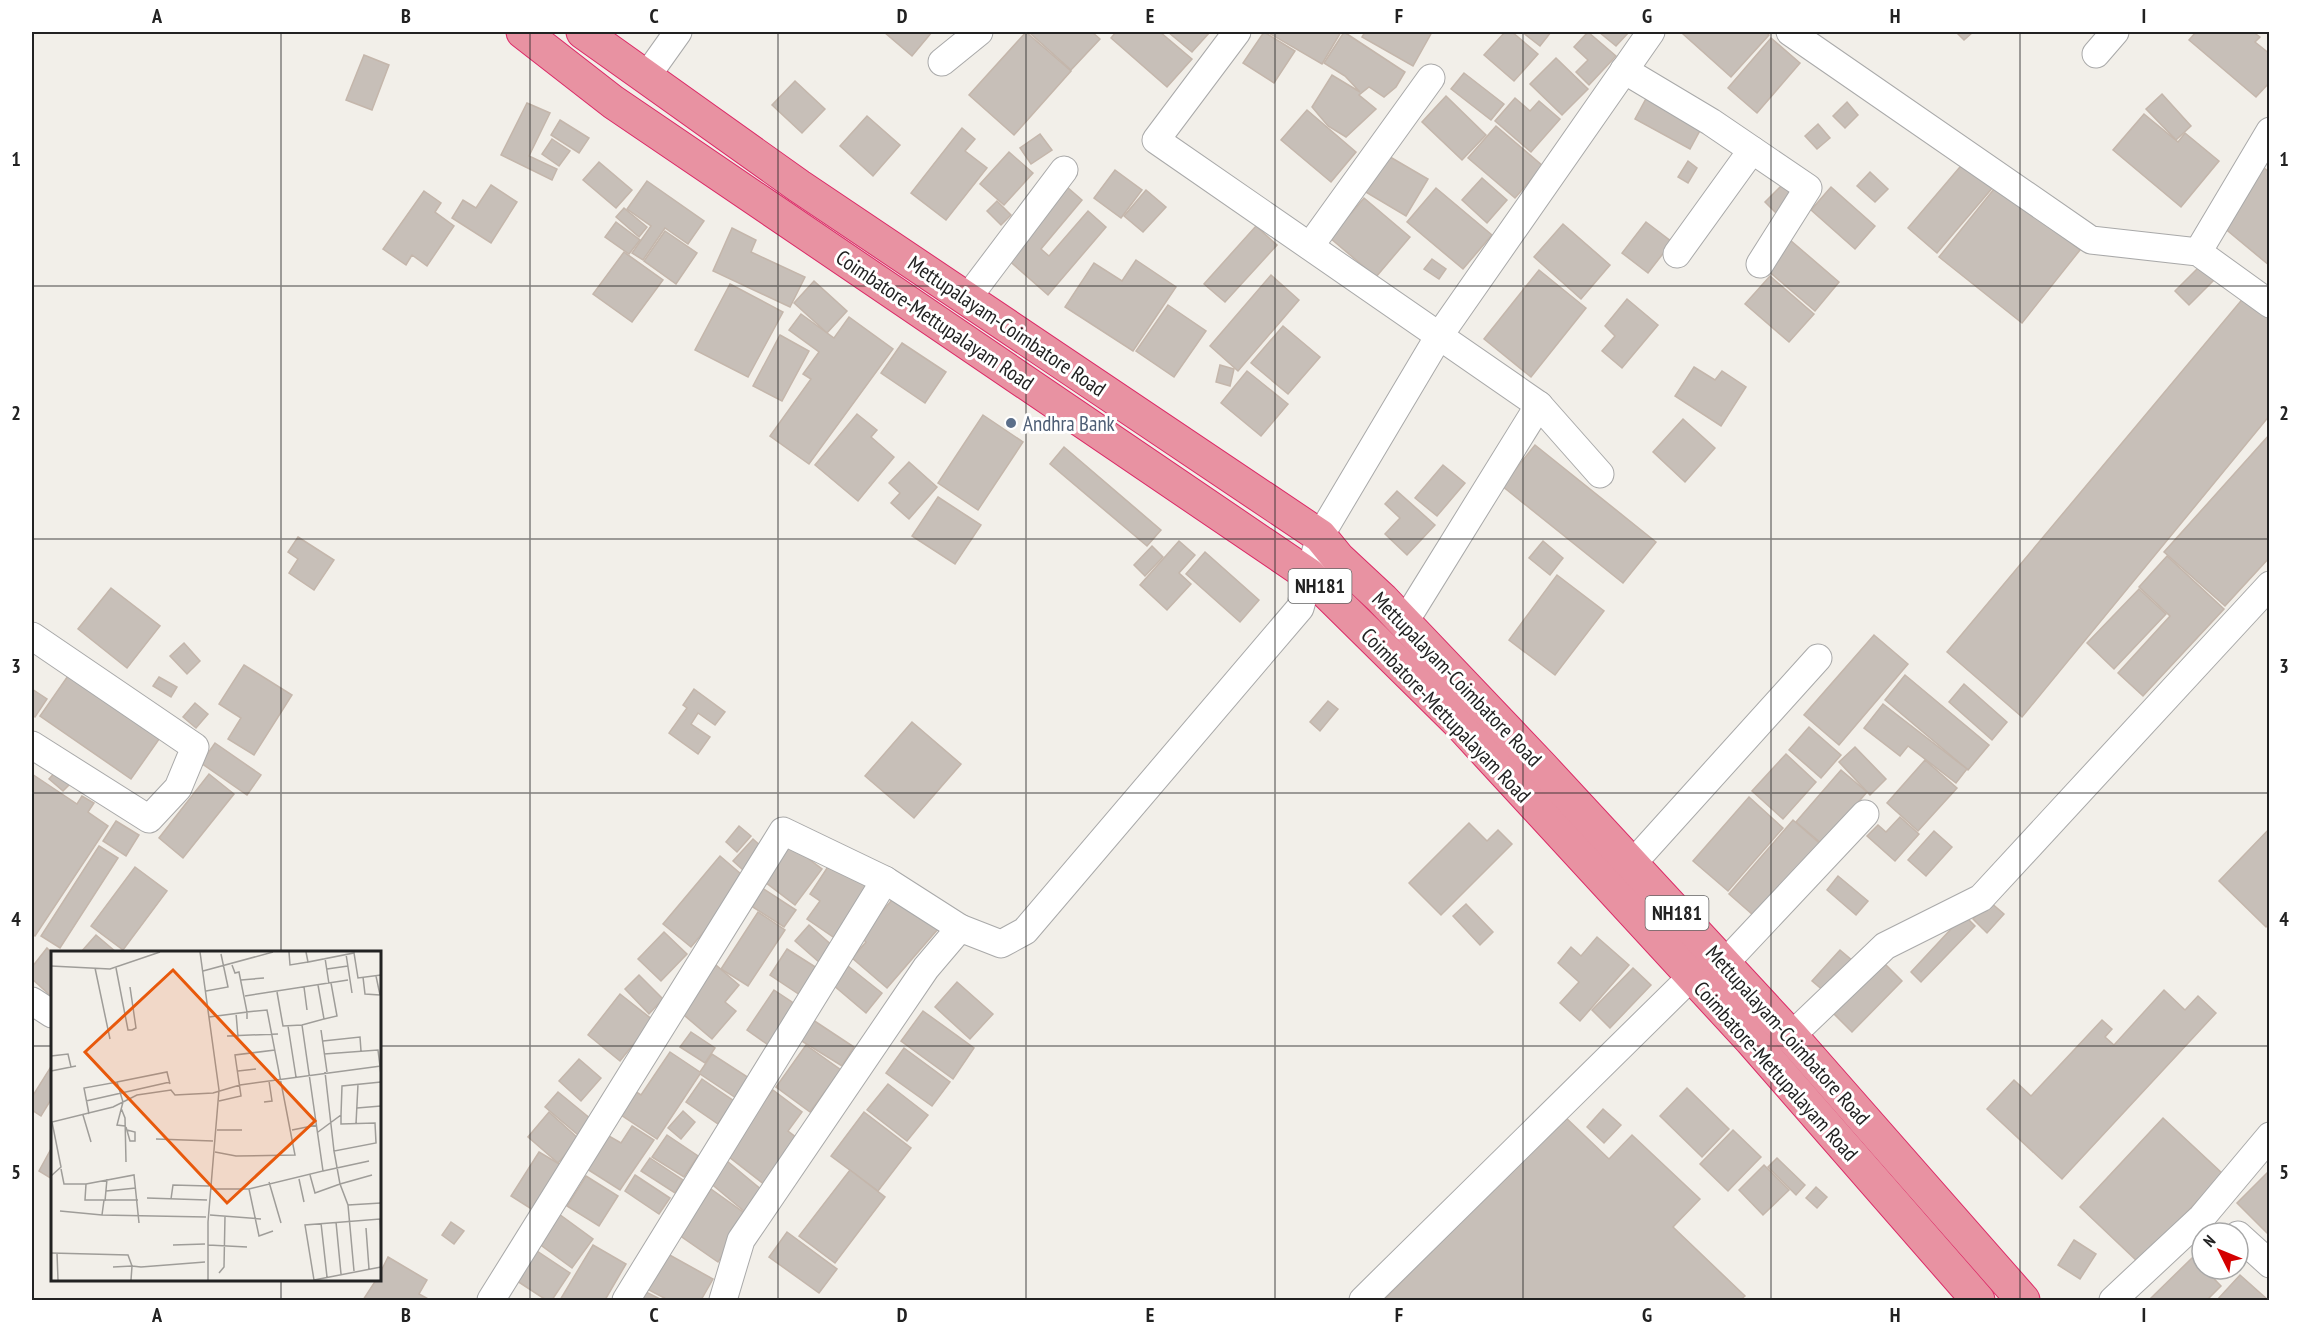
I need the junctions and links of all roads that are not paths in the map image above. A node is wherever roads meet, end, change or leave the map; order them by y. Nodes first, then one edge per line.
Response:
1 (523, 32) edge
2 (583, 32) edge
3 (678, 32) edge
4 (979, 32) edge
5 (1237, 32) edge
6 (1651, 32) edge
7 (1790, 32) edge
8 (2115, 32) edge
9 (2096, 54) dead end
10 (942, 62) dead end
11 (1624, 70) junction
12 (646, 77) junction
13 (1431, 78) dead end
14 (2270, 131) edge
15 (1752, 150) junction
16 (1064, 170) dead end
17 (1310, 246) junction
18 (2198, 252) junction
19 (1677, 254) dead end
20 (1760, 264) dead end
21 (966, 300) junction
22 (2270, 304) edge
23 (1439, 336) junction
24 (1539, 405) junction
25 (1600, 474) dead end
26 (1320, 536) junction
27 (1309, 575) junction
28 (2270, 585) edge
29 (1404, 622) junction
30 (32, 636) edge
31 (1818, 658) dead end
32 (32, 746) edge
33 (1865, 814) dead end
34 (1632, 864) junction
35 (885, 880) junction
36 (960, 928) junction
37 (1724, 964) junction
38 (1692, 976) junction
39 (32, 1002) edge
40 (51, 1013) edge
41 (1791, 1036) junction
42 (2270, 1136) edge
43 (2209, 1208) junction
44 (2223, 1221) edge
45 (2250, 1246) edge
46 (2270, 1264) edge
47 (491, 1300) edge
48 (626, 1300) edge
49 (723, 1300) edge
50 (1363, 1300) edge
51 (1978, 1300) edge
52 (2023, 1300) edge
53 (2112, 1300) edge

1 - 27 highway, Coimbatore-Mettupalayam Road / NH181
2 - 12 highway, Mettupalayam-Coimbatore Road / NH181
3 - 12 street
4 - 10 street
5 - 17 street
6 - 11 street
7 - 18 street
8 - 9 street
11 - 15 street
11 - 23 street
12 - 21 highway, Mettupalayam-Coimbatore Road / NH181
13 - 17 street
14 - 18 street
15 - 19 street
15 - 20 street
16 - 21 street
17 - 23 street
18 - 22 street
21 - 26 highway, Mettupalayam-Coimbatore Road / NH181
23 - 24 street
23 - 26 street
24 - 25 street
24 - 29 street
26 - 27 street
26 - 29 highway, Mettupalayam-Coimbatore Road / NH181
27 - 36 street
27 - 38 highway, Coimbatore-Mettupalayam Road / NH181
28 - 41 street
29 - 34 highway, Mettupalayam-Coimbatore Road / NH181
30 - 32 street
31 - 34 street
33 - 37 street
34 - 37 highway, Mettupalayam-Coimbatore Road / NH181
35 - 36 street
35 - 47 street
35 - 48 street
36 - 49 street
37 - 41 highway, Mettupalayam-Coimbatore Road / NH181
38 - 50 street
38 - 51 highway, Coimbatore-Mettupalayam Road / NH181
39 - 40 street
41 - 52 highway, Mettupalayam-Coimbatore Road / NH181
42 - 43 street
43 - 44 street
43 - 53 street
45 - 46 street

